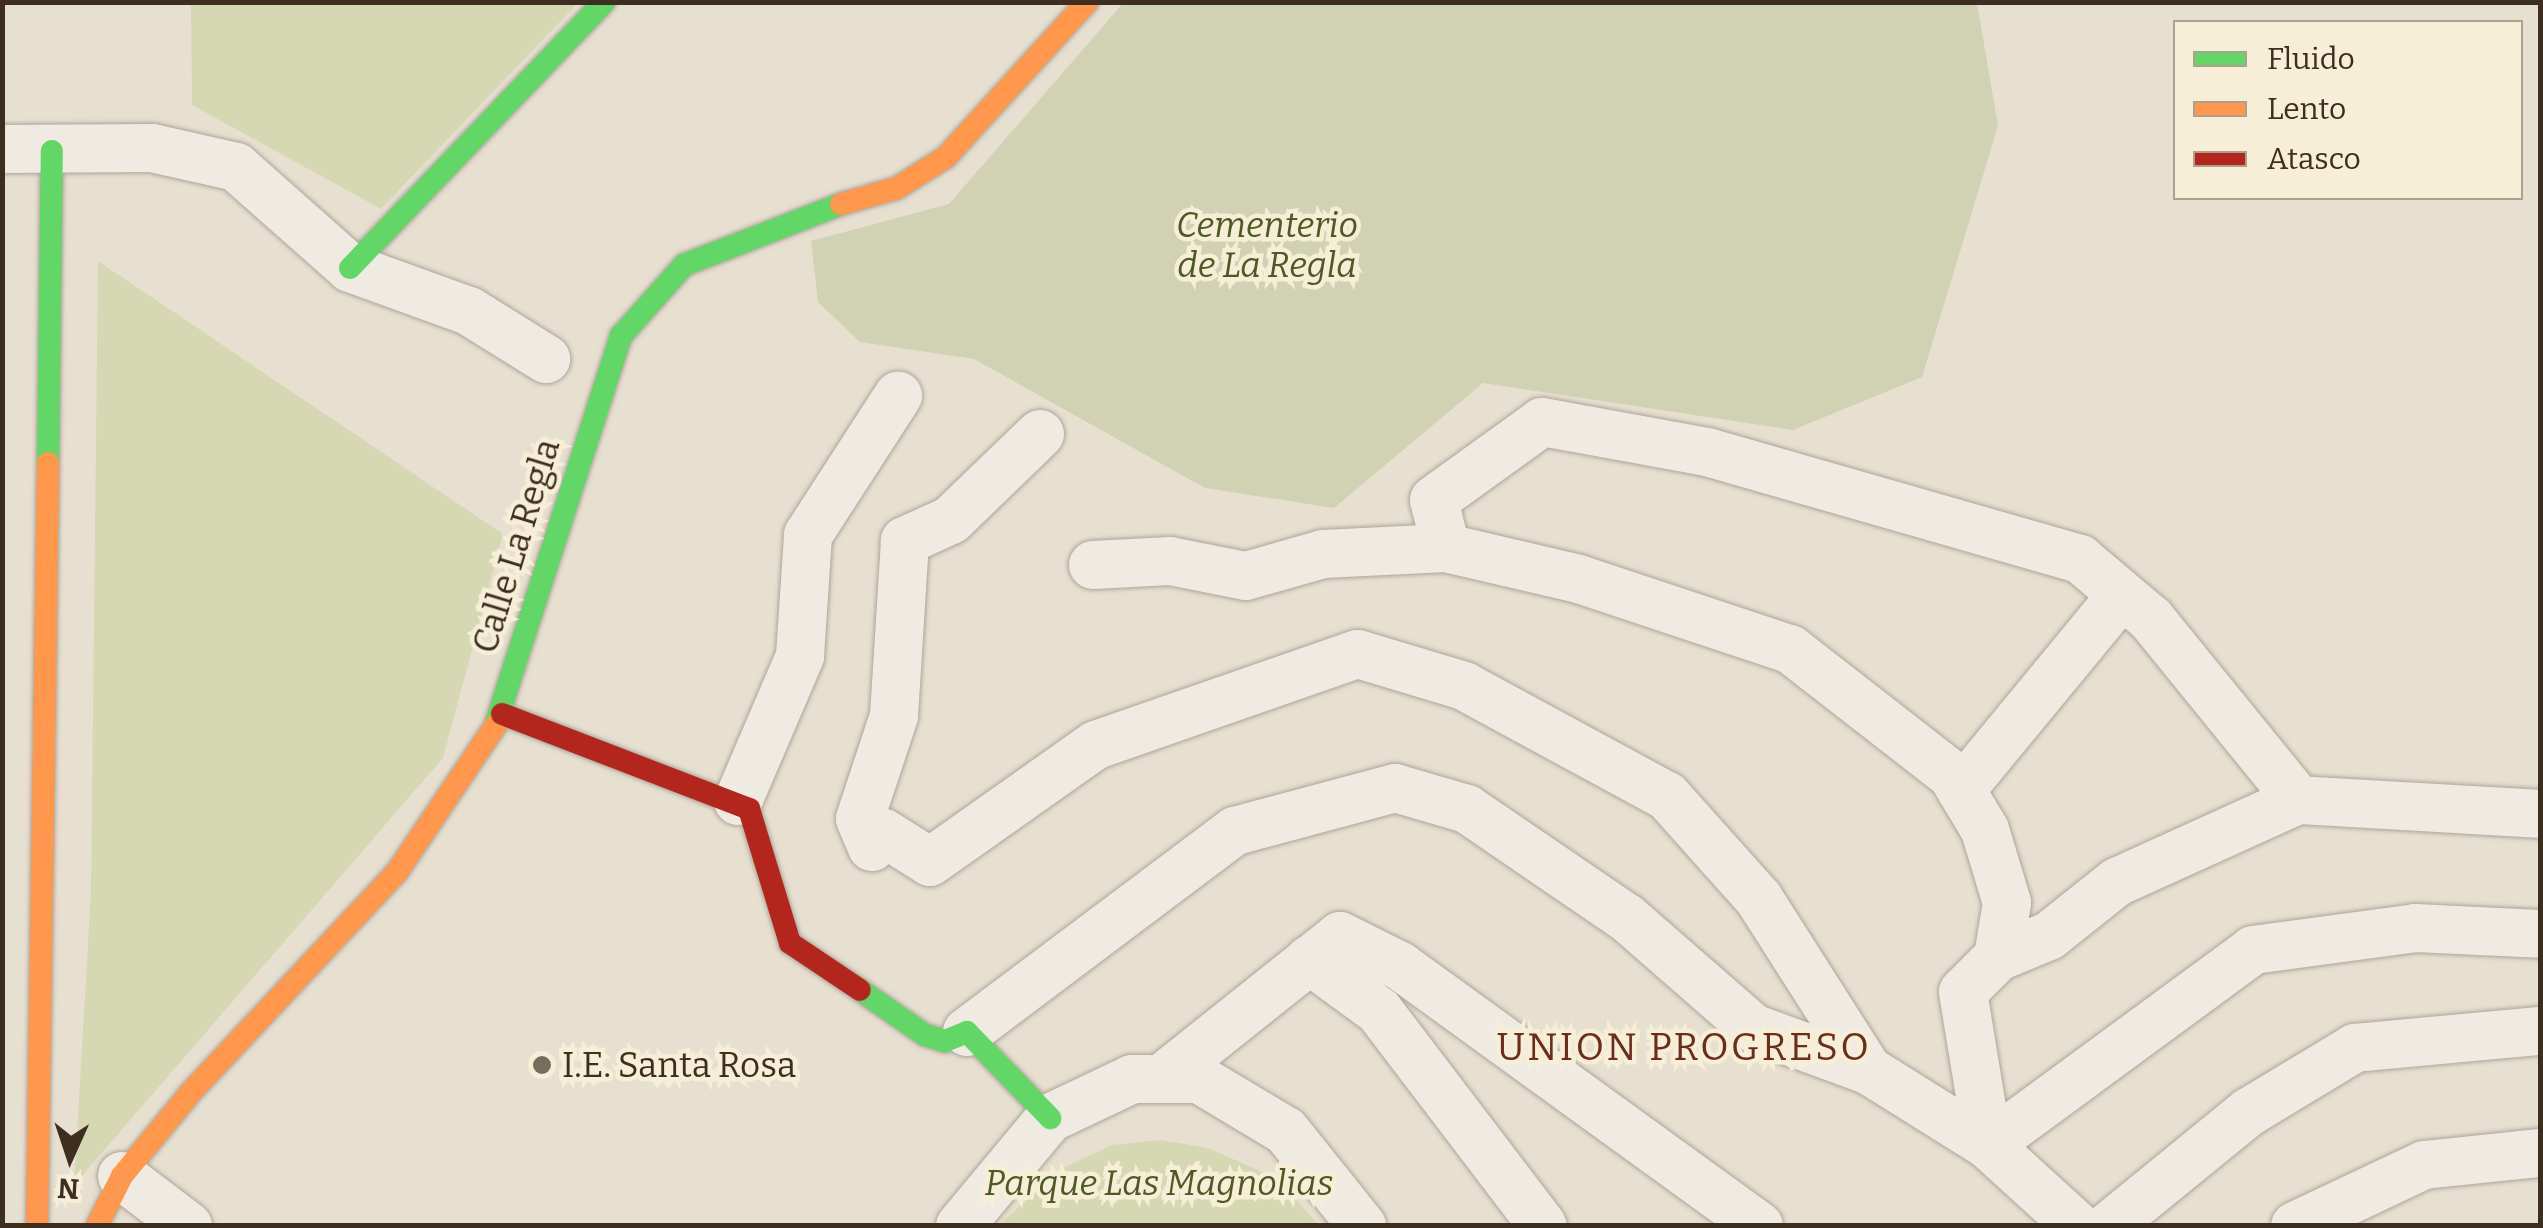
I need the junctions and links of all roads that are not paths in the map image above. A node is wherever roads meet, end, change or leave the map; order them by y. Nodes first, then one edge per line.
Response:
1 (604, 2) edge
2 (1087, 2) edge
3 (2, 149) edge
4 (52, 151) junction
5 (350, 268) junction
6 (546, 359) dead end
7 (898, 396) dead end
8 (1040, 434) dead end
9 (1446, 548) junction
10 (1093, 565) dead end
11 (2121, 596) junction
12 (502, 714) junction
13 (1961, 790) junction
14 (2298, 800) junction
15 (738, 801) junction
16 (2540, 814) edge
17 (2540, 934) edge
18 (1998, 957) junction
19 (1309, 960) junction
20 (2540, 1031) edge
21 (967, 1032) junction
22 (1868, 1070) junction
23 (1162, 1079) junction
24 (1050, 1118) junction
25 (1988, 1145) junction
26 (2540, 1153) edge
27 (122, 1176) junction
28 (37, 1226) edge
29 (97, 1226) edge
30 (188, 1226) edge
31 (960, 1226) edge
32 (1362, 1226) edge
33 (1543, 1226) edge
34 (1760, 1226) edge
35 (2077, 1226) edge
36 (2109, 1226) edge
37 (2294, 1226) edge

1 - 5 street
2 - 12 street, Calle La Regla
3 - 4 street
4 - 5 street
4 - 28 street
5 - 6 street
7 - 15 street
8 - 22 street
9 - 10 street
9 - 11 street
9 - 13 street
11 - 13 street
11 - 14 street
12 - 15 street
12 - 27 street, Calle La Regla
13 - 18 street
14 - 16 street
14 - 18 street
15 - 21 street
17 - 25 street
18 - 25 street
19 - 23 street
19 - 33 street
19 - 34 street
20 - 36 street
21 - 22 street
21 - 24 street
22 - 25 street
23 - 24 street
23 - 32 street
24 - 31 street
25 - 35 street
26 - 37 street
27 - 29 street, Calle La Regla
27 - 30 street

